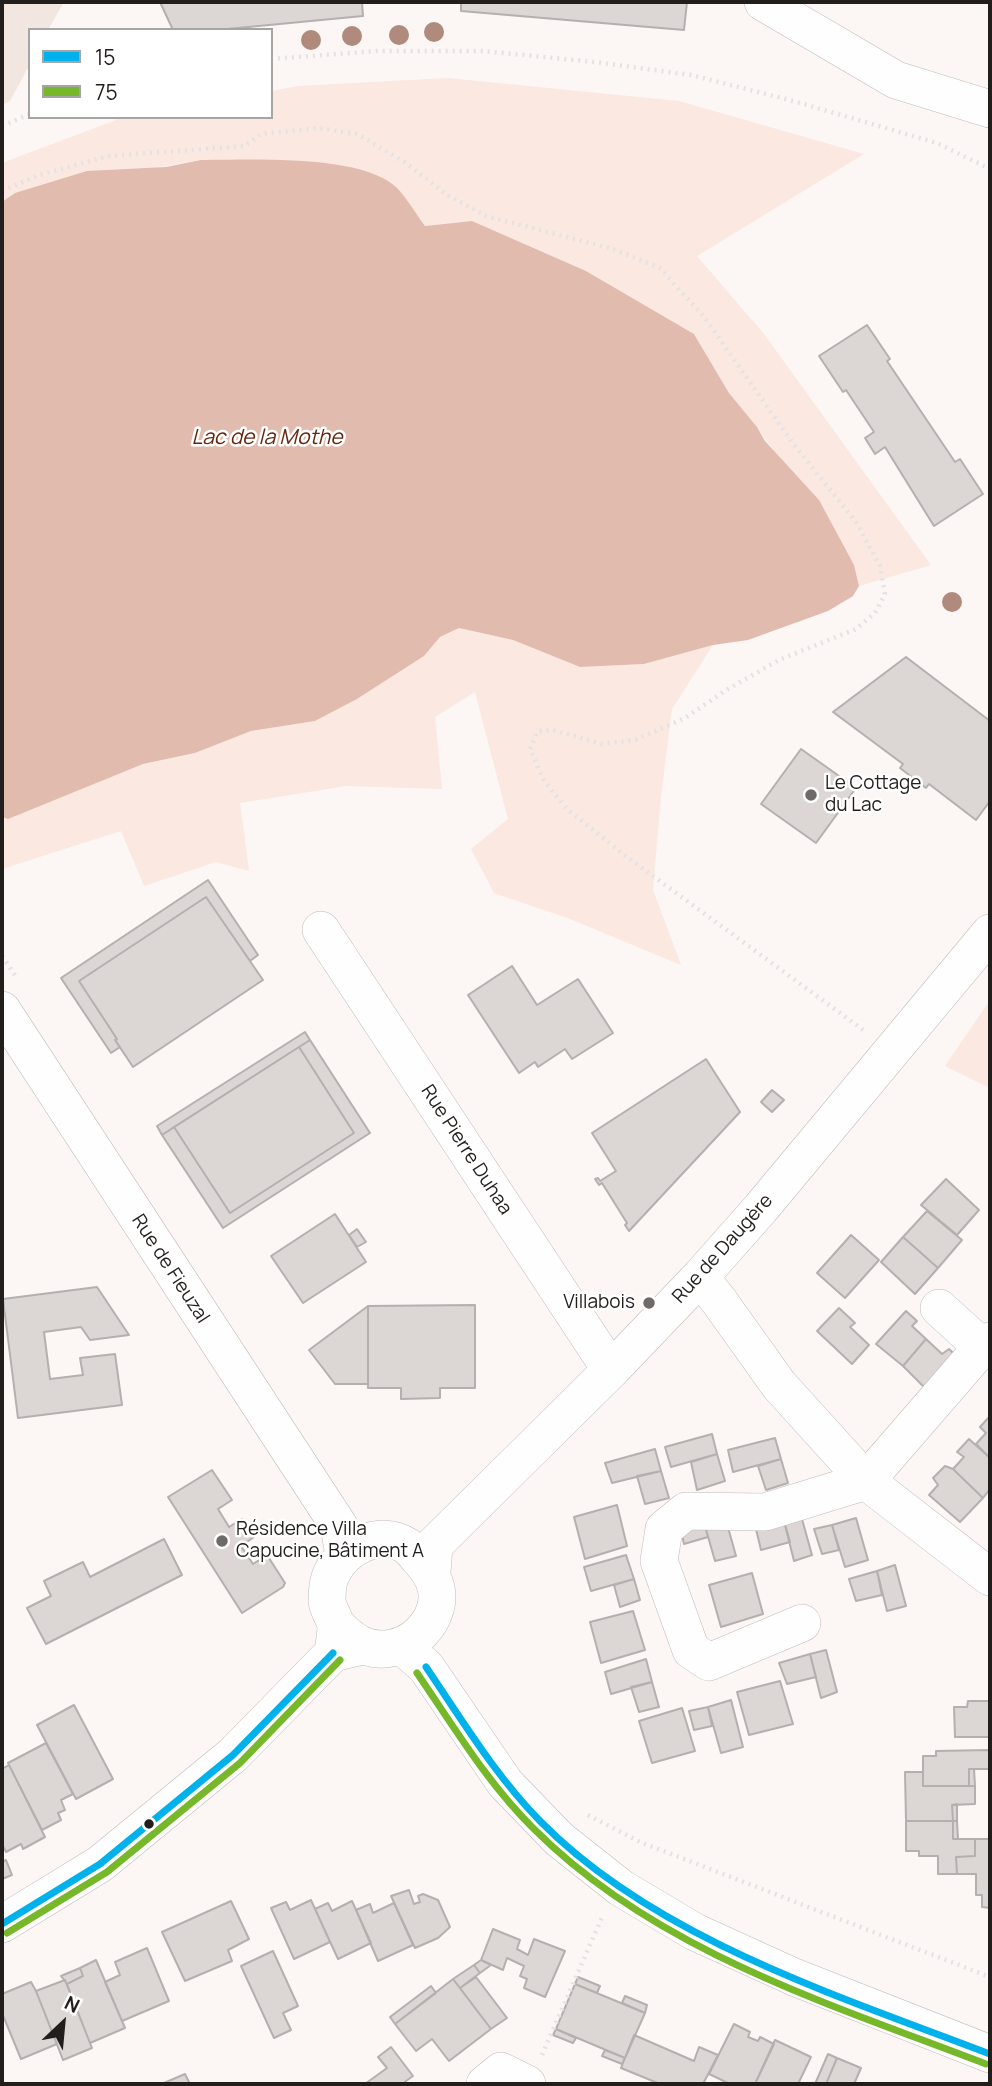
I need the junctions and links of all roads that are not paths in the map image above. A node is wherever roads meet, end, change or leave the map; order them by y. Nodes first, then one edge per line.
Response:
1 (763, 2) edge
2 (990, 109) edge
3 (321, 930) dead end
4 (990, 933) edge
5 (2, 1010) edge
6 (699, 1277) junction
7 (939, 1308) dead end
8 (986, 1344) edge
9 (611, 1370) junction
10 (866, 1481) junction
11 (388, 1547) junction
12 (990, 1577) edge
13 (802, 1623) dead end
14 (343, 1641) junction
15 (418, 1647) junction
16 (2, 1924) edge
17 (990, 2054) edge
18 (533, 2072) edge
19 (485, 2084) edge

1 - 2 street
3 - 9 street, Rue Pierre Duhaa
4 - 6 street, Rue de Daugère
5 - 11 street, Rue de Fieuzal
6 - 9 street, Rue de Daugère
6 - 10 street
7 - 8 street
8 - 10 street
9 - 11 street, Rue de Daugère
10 - 12 street
10 - 13 street
11 - 14 street
11 - 15 street
14 - 15 street
14 - 16 street
15 - 17 street
18 - 19 street

